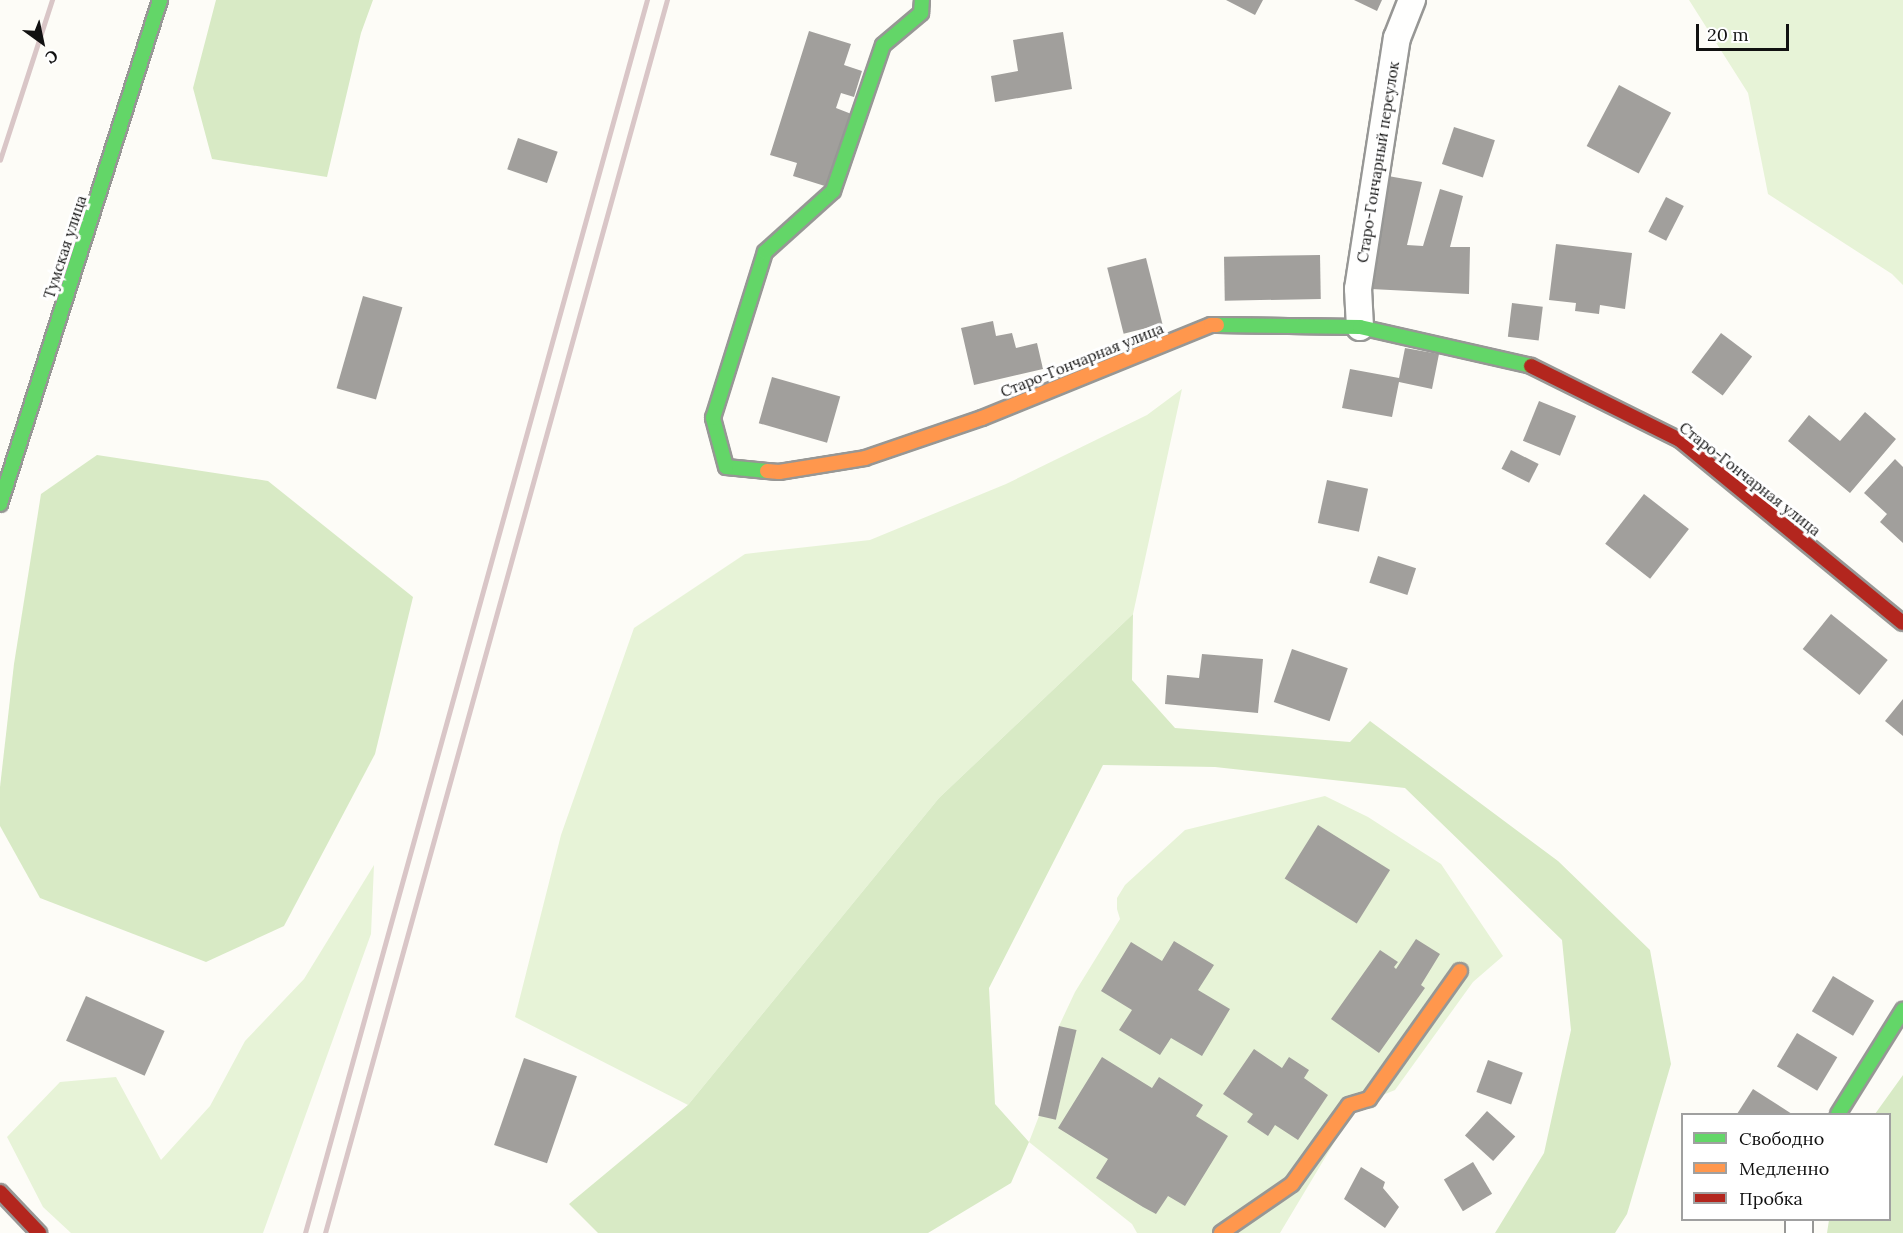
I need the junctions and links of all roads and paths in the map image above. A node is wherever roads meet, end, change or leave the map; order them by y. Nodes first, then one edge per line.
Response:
1 (160, 0) edge
2 (922, 0) edge
3 (1412, 0) edge
4 (1360, 327) junction
5 (0, 504) edge
6 (1903, 624) edge
7 (1460, 971) dead end
8 (1903, 1010) edge
9 (1839, 1113) edge
10 (0, 1192) edge
11 (39, 1233) edge
12 (1221, 1233) edge

1 - 5 street, Тумская улица
2 - 4 street, Старо-Гончарная улица
3 - 4 street, Старо-Гончарный переулок
4 - 6 street, Старо-Гончарная улица
7 - 12 street
8 - 9 street
10 - 11 street

